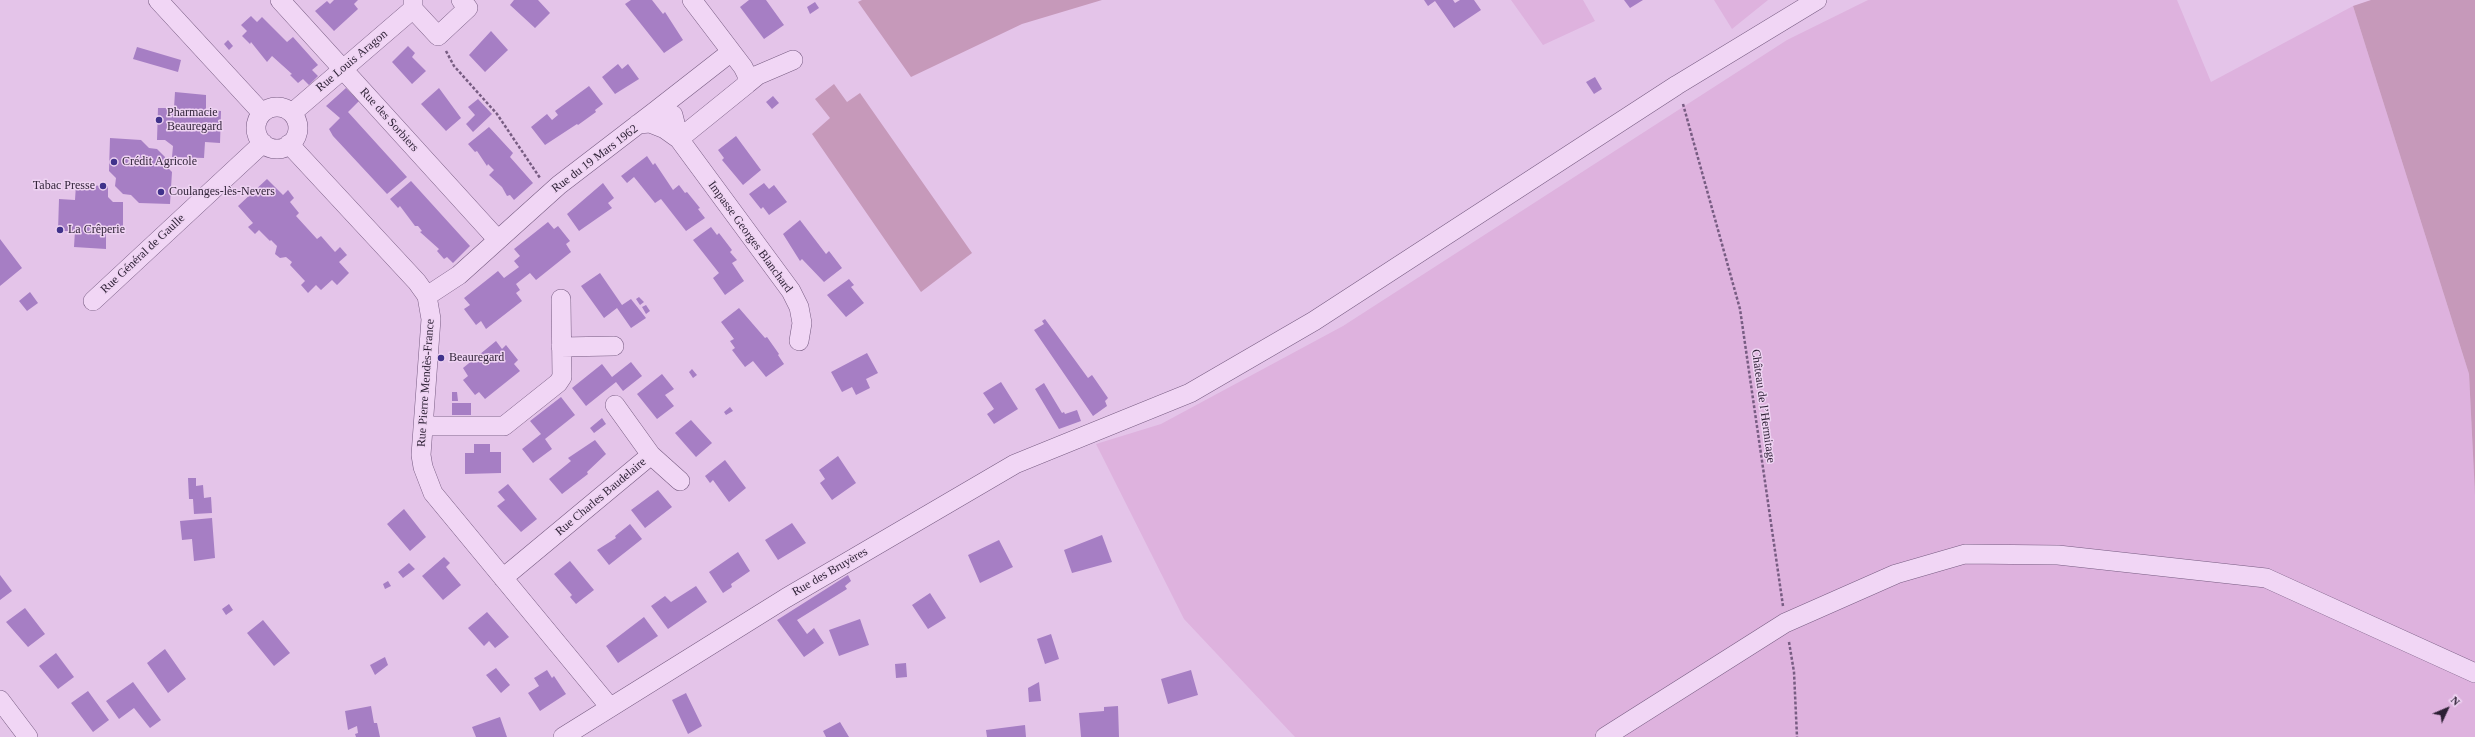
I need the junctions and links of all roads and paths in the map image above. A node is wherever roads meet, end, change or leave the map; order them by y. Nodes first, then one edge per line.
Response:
1 (158, 0) edge
2 (280, 0) edge
3 (461, 0) edge
4 (692, 0) edge
5 (1817, 0) edge
6 (413, 5) edge
7 (438, 36) junction
8 (731, 52) junction
9 (793, 60) dead end
10 (343, 69) junction
11 (747, 84) junction
12 (1677, 85) junction
13 (658, 109) junction
14 (262, 113) junction
15 (292, 113) junction
16 (638, 124) junction
17 (679, 139) junction
18 (263, 143) junction
19 (290, 144) junction
20 (550, 194) junction
21 (498, 240) junction
22 (427, 296) junction
23 (561, 299) dead end
24 (93, 301) dead end
25 (799, 341) dead end
26 (614, 346) dead end
27 (561, 347) junction
28 (615, 405) dead end
29 (423, 426) junction
30 (651, 455) junction
31 (680, 481) dead end
32 (503, 578) junction
33 (1786, 623) junction
34 (2475, 673) edge
35 (0, 700) edge
36 (609, 706) junction
37 (28, 737) edge
38 (563, 737) edge
39 (1605, 737) edge
40 (1797, 737) edge

1 - 14 street
2 - 10 street, Rue des Sorbiers
3 - 7 street
4 - 8 street
5 - 12 street, Rue des Bruyères
6 - 7 street, Rue Louis Aragon
6 - 10 street, Rue Louis Aragon
7 - 20 path
8 - 11 street
8 - 13 street
9 - 11 street
10 - 15 street, Rue Louis Aragon
10 - 21 street, Rue des Sorbiers
11 - 17 street
12 - 33 path, Château de l’Hermitage
12 - 36 street, Rue des Bruyères
13 - 16 street
13 - 17 street
14 - 15 street
14 - 18 street
15 - 19 street
16 - 17 street, Rue du 19 Mars 1962
16 - 20 street, Rue du 19 Mars 1962
17 - 25 street, Impasse Georges Blanchard
18 - 19 street
18 - 24 street, Rue Général de Gaulle
19 - 22 street, Rue Pierre Mendès-France
20 - 21 street, Rue du 19 Mars 1962
21 - 22 street, Rue du 19 Mars 1962
22 - 29 street, Rue Pierre Mendès-France
23 - 27 street
26 - 27 street
27 - 29 street
28 - 30 street, Rue Charles Baudelaire
29 - 32 street, Rue Pierre Mendès-France
30 - 31 street
30 - 32 street, Rue Charles Baudelaire
32 - 36 street, Rue Pierre Mendès-France
33 - 34 street
33 - 39 street
33 - 40 path, Château de l’Hermitage
35 - 37 street
36 - 38 street, Rue des Bruyères

